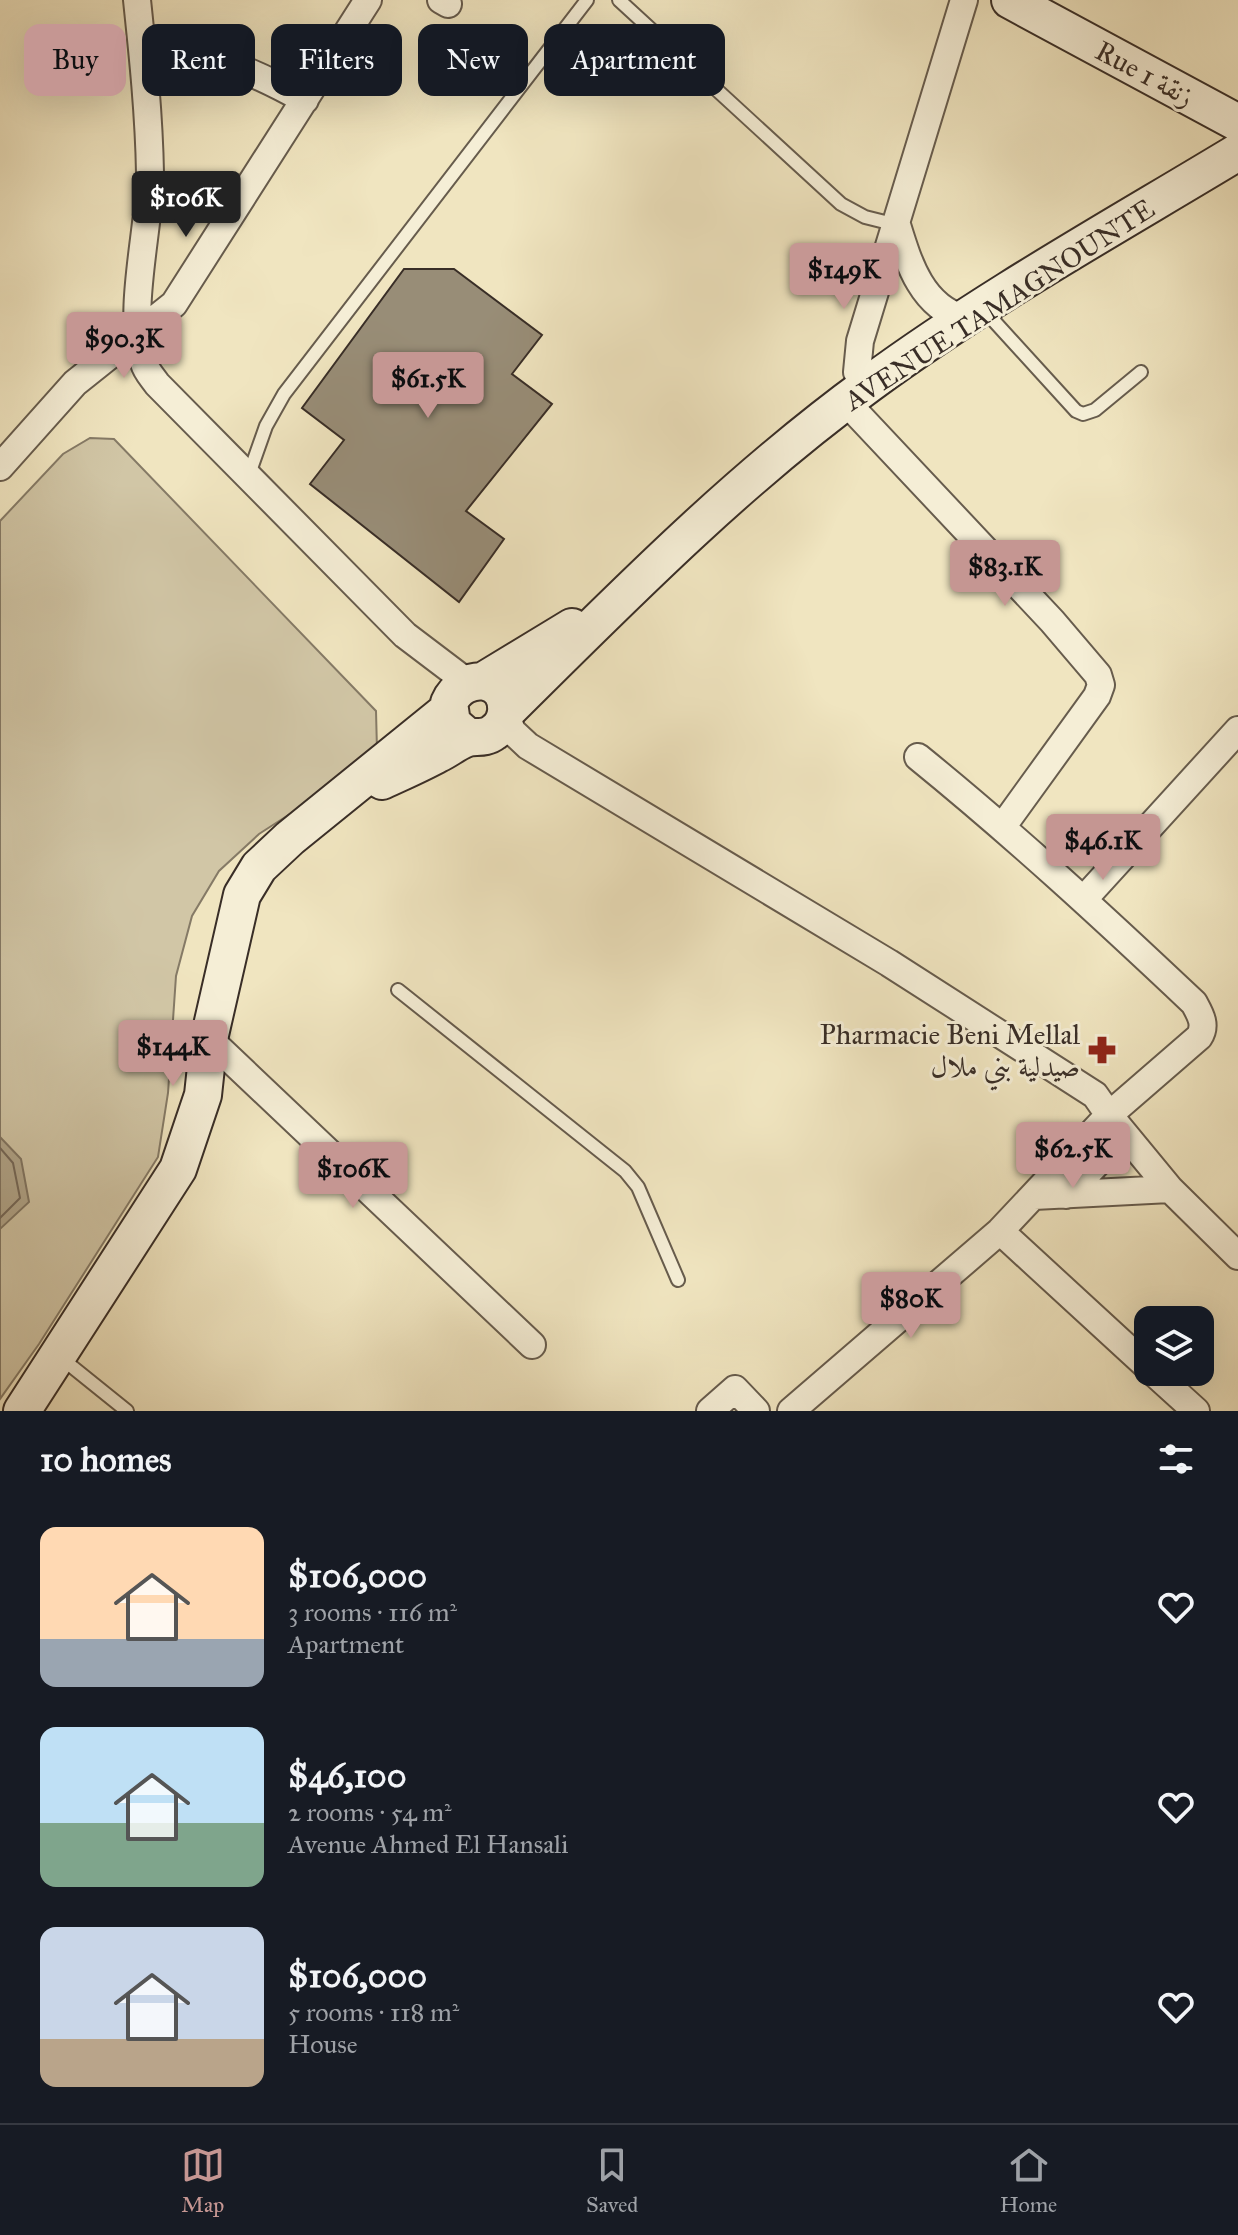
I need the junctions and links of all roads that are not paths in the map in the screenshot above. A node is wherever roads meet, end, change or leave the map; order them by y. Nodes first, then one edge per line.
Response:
1 (137, 0) edge
2 (368, 0) edge
3 (587, 0) edge
4 (619, 0) edge
5 (964, 0) edge
6 (1010, 0) edge
7 (142, 45) edge
8 (255, 74) edge
9 (145, 96) edge
10 (305, 100) junction
11 (1238, 123) edge
12 (1238, 152) edge
13 (897, 225) junction
14 (974, 313) junction
15 (138, 330) junction
16 (1141, 372) dead end
17 (857, 393) junction
18 (0, 467) edge
19 (248, 477) junction
20 (477, 709) junction
21 (1238, 730) edge
22 (918, 757) dead end
23 (1003, 826) junction
24 (1084, 899) junction
25 (398, 990) dead end
26 (209, 1039) junction
27 (1117, 1125) junction
28 (1170, 1189) junction
29 (1066, 1195) junction
30 (1034, 1196) junction
31 (1000, 1231) junction
32 (1238, 1256) edge
33 (678, 1280) dead end
34 (532, 1345) dead end
35 (1134, 1354) edge
36 (57, 1355) junction
37 (1168, 1386) edge
38 (22, 1411) edge
39 (127, 1411) edge
40 (710, 1411) edge
41 (756, 1411) edge
42 (791, 1411) edge
43 (1196, 1411) edge

1 - 7 street
2 - 10 street
3 - 19 lane
4 - 13 lane
5 - 13 street
6 - 11 street, Rue 1 زنقة
8 - 10 street
9 - 15 street
10 - 15 street
12 - 14 street, AVENUE TAMAGNOUNTE
13 - 14 street
13 - 17 street
14 - 16 lane
14 - 17 street, AVENUE TAMAGNOUNTE
15 - 18 street
15 - 19 street
17 - 20 street, AVENUE TAMAGNOUNTE
17 - 23 street
19 - 20 street
20 - 26 street, AVENUE TAMAGNOUNTE
20 - 27 street
21 - 24 street
22 - 23 street
23 - 24 street
24 - 27 street
25 - 33 lane
26 - 34 street
26 - 36 street, AVENUE TAMAGNOUNTE
27 - 28 street
27 - 29 street
27 - 30 street
28 - 29 street
28 - 32 street
29 - 30 street
30 - 31 street
31 - 35 street
31 - 42 street
36 - 38 street, AVENUE TAMAGNOUNTE
36 - 39 lane
37 - 43 street
40 - 41 street

